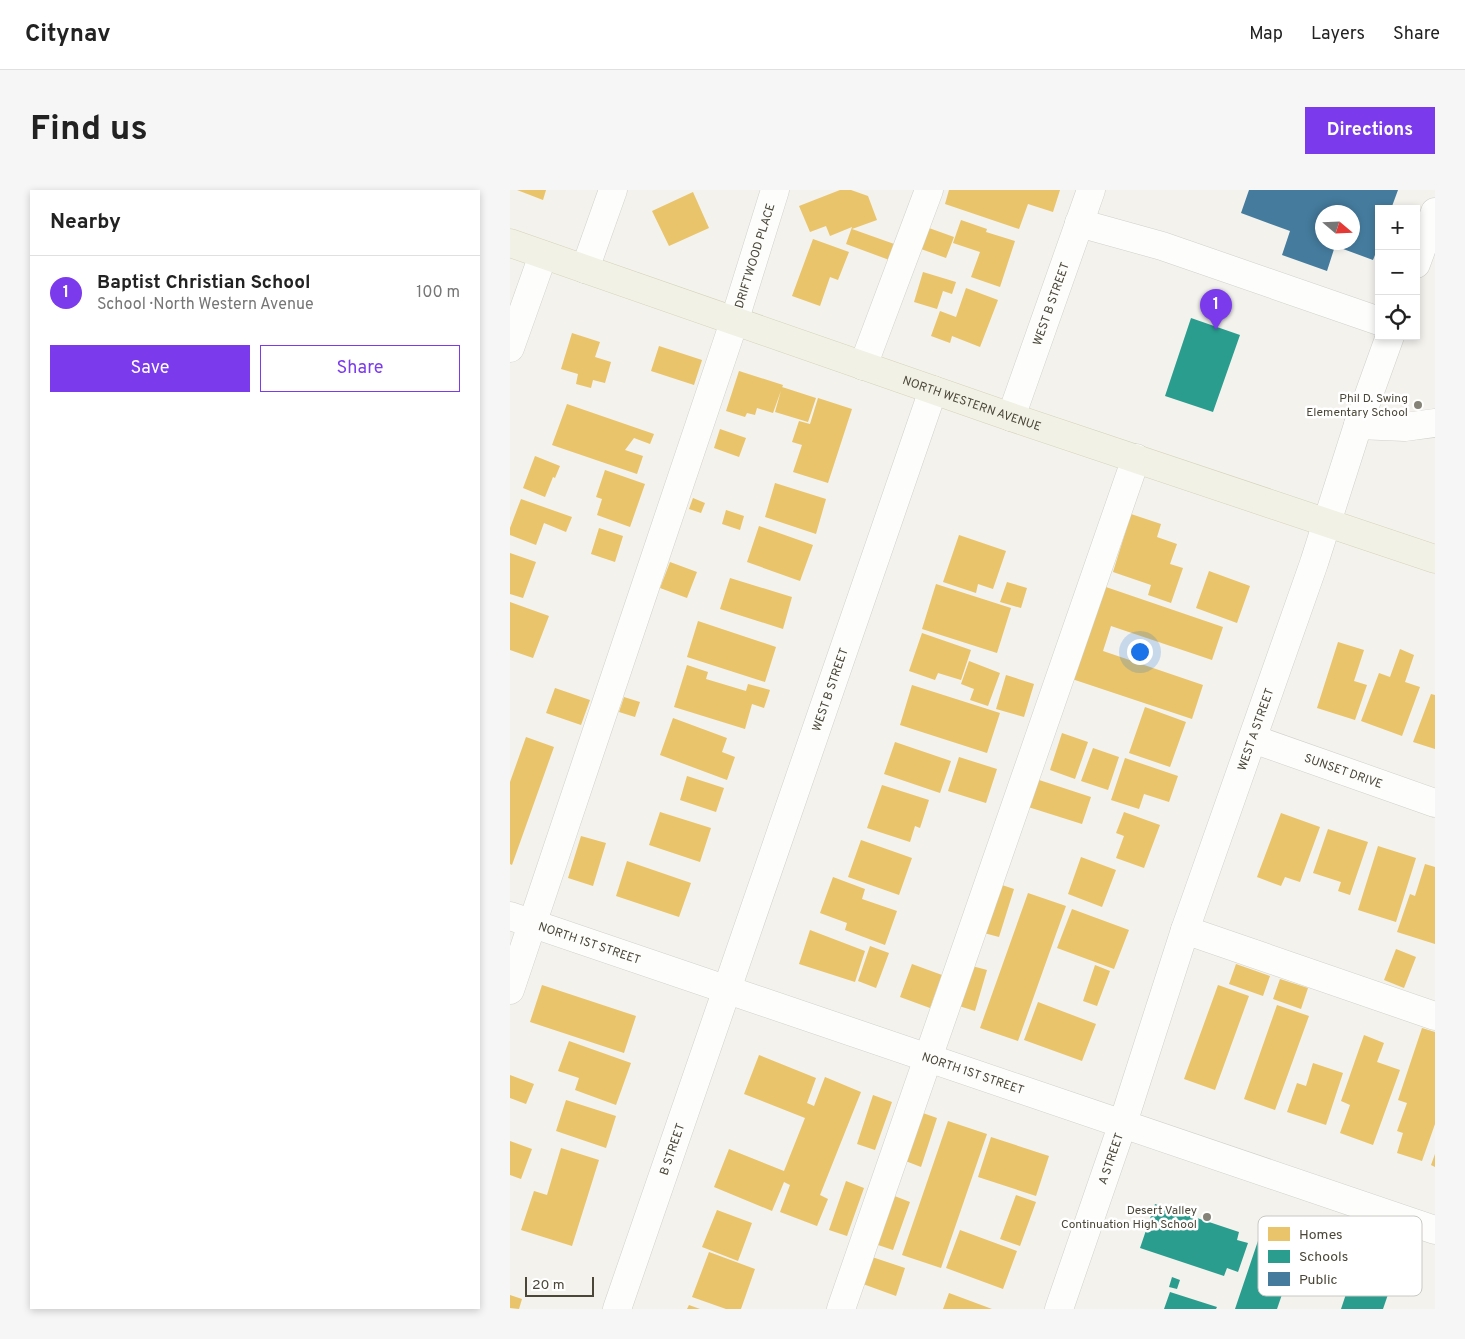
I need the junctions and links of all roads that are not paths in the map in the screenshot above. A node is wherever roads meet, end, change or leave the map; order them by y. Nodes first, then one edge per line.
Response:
1 (613, 190) edge
2 (775, 190) edge
3 (929, 190) edge
4 (1091, 190) edge
5 (1435, 212) edge
6 (1079, 223) junction
7 (510, 243) edge
8 (1420, 253) edge
9 (543, 255) junction
10 (585, 269) junction
11 (1375, 320) edge
12 (734, 322) junction
13 (1389, 340) edge
14 (510, 348) edge
15 (864, 366) junction
16 (933, 390) junction
17 (1011, 417) junction
18 (1435, 423) edge
19 (1358, 425) junction
20 (1136, 458) junction
21 (1328, 522) junction
22 (1435, 559) edge
23 (1253, 739) junction
24 (1435, 804) edge
25 (521, 920) edge
26 (1185, 930) junction
27 (728, 989) junction
28 (510, 990) edge
29 (1435, 1016) edge
30 (928, 1057) junction
31 (1123, 1123) junction
32 (1394, 1216) edge
33 (1422, 1226) edge
34 (1435, 1230) edge
35 (617, 1309) edge
36 (841, 1309) edge
37 (1059, 1309) edge

1 - 10 street
2 - 12 street, DRIFTWOOD PLACE
3 - 15 street
4 - 6 street, WEST B STREET
5 - 8 street
6 - 11 street
6 - 17 street, WEST B STREET
7 - 9 main road, NORTH WESTERN AVENUE
9 - 10 main road, NORTH WESTERN AVENUE
9 - 14 street
10 - 12 main road, NORTH WESTERN AVENUE
12 - 15 main road, NORTH WESTERN AVENUE
12 - 25 street, DRIFTWOOD PLACE
13 - 19 street, WEST A STREET
15 - 16 main road, NORTH WESTERN AVENUE
16 - 17 main road, NORTH WESTERN AVENUE
16 - 27 street, WEST B STREET
17 - 20 main road, NORTH WESTERN AVENUE
18 - 19 street
19 - 21 street, WEST A STREET
20 - 21 main road, NORTH WESTERN AVENUE
20 - 30 street
21 - 22 main road, NORTH WESTERN AVENUE
21 - 23 street, WEST A STREET
23 - 24 street, SUNSET DRIVE
23 - 26 street, WEST A STREET
25 - 27 street, NORTH 1ST STREET
25 - 28 street, DRIFTWOOD PLACE
26 - 29 street
26 - 31 street, WEST A STREET
27 - 30 street, NORTH 1ST STREET
27 - 35 street, B STREET
30 - 31 street, NORTH 1ST STREET
30 - 36 street
31 - 32 street, NORTH 1ST STREET
31 - 37 street, A STREET
33 - 34 street, NORTH 1ST STREET

